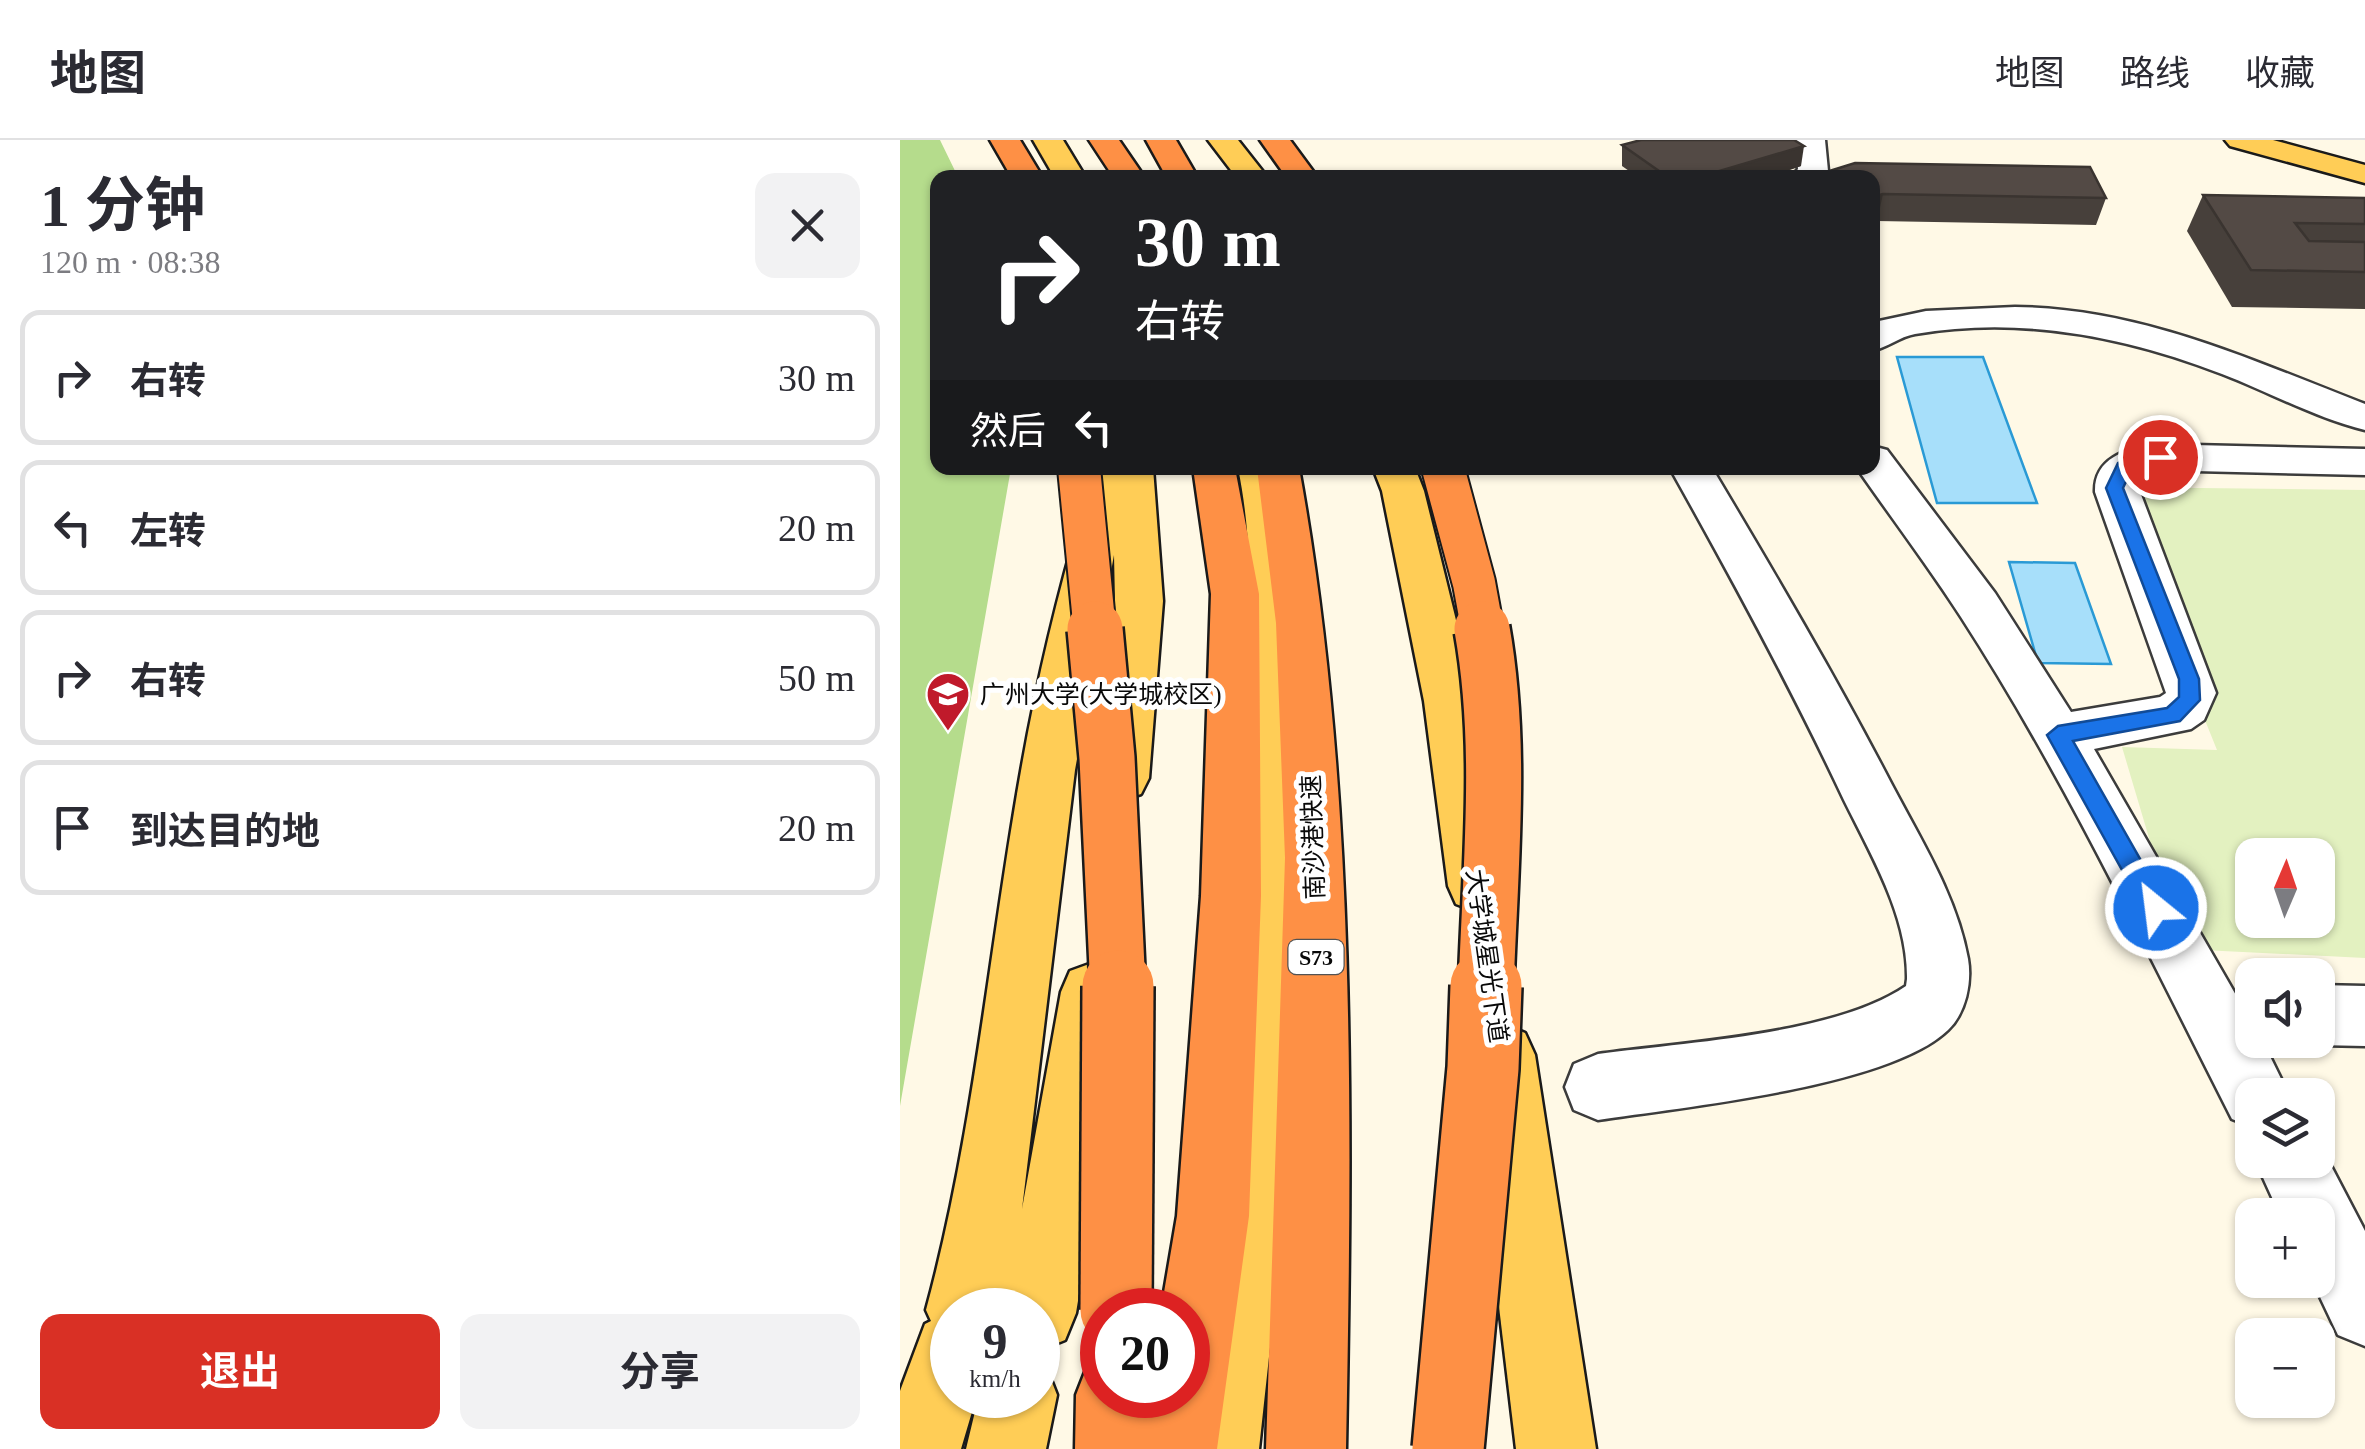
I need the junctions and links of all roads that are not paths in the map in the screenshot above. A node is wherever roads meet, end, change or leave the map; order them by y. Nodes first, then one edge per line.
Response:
1 (1006, 140) edge
2 (1048, 140) edge
3 (1104, 140) edge
4 (1160, 140) edge
5 (1223, 140) edge
6 (1275, 140) edge
7 (1810, 140) edge
8 (2240, 140) edge
9 (2289, 140) edge
10 (2365, 160) edge
11 (1023, 170) edge
12 (1066, 170) edge
13 (1125, 170) edge
14 (1178, 170) edge
15 (1247, 170) edge
16 (1297, 170) edge
17 (1814, 170) edge
18 (2365, 174) edge
19 (1880, 336) edge
20 (2365, 418) edge
21 (2365, 462) edge
22 (1880, 470) edge
23 (1080, 475) edge
24 (1114, 475) edge
25 (1132, 475) edge
26 (1215, 475) edge
27 (1261, 475) edge
28 (1279, 475) edge
29 (1397, 475) edge
30 (1445, 475) edge
31 (1696, 475) edge
32 (2058, 735) junction
33 (1479, 898) junction
34 (2232, 1012) edge
35 (2335, 1015) edge
36 (2365, 1016) edge
37 (2251, 1078) edge
38 (1598, 1087) dead end
39 (2299, 1178) edge
40 (969, 1288) edge
41 (1043, 1288) edge
42 (1116, 1288) edge
43 (1201, 1288) edge
44 (2365, 1308) edge
45 (931, 1418) edge
46 (1013, 1418) edge
47 (1116, 1418) edge
48 (1182, 1418) edge
49 (921, 1449) edge
50 (1006, 1449) edge
51 (1115, 1449) edge
52 (1177, 1449) edge
53 (1219, 1449) edge
54 (1306, 1449) edge
55 (1428, 1449) edge
56 (1448, 1449) edge
57 (1556, 1449) edge

1 - 11 highway
2 - 12 main road
3 - 13 highway
4 - 14 highway
5 - 15 main road
6 - 16 highway
7 - 17 lane
8 - 18 main road
9 - 10 main road
19 - 20 lane
21 - 32 lane
22 - 32 lane
23 - 42 highway, bridge
24 - 40 main road
25 - 41 main road
26 - 43 highway
27 - 53 main road
28 - 54 highway, 南沙港快速 / S73
29 - 33 main road, 大学城星光下道
30 - 56 highway, bridge
31 - 38 lane
32 - 34 lane
33 - 55 main road
33 - 57 main road, 大学城星光下道
34 - 37 lane
35 - 36 lane
39 - 44 lane
45 - 49 main road
46 - 50 main road
47 - 51 highway
48 - 52 highway

